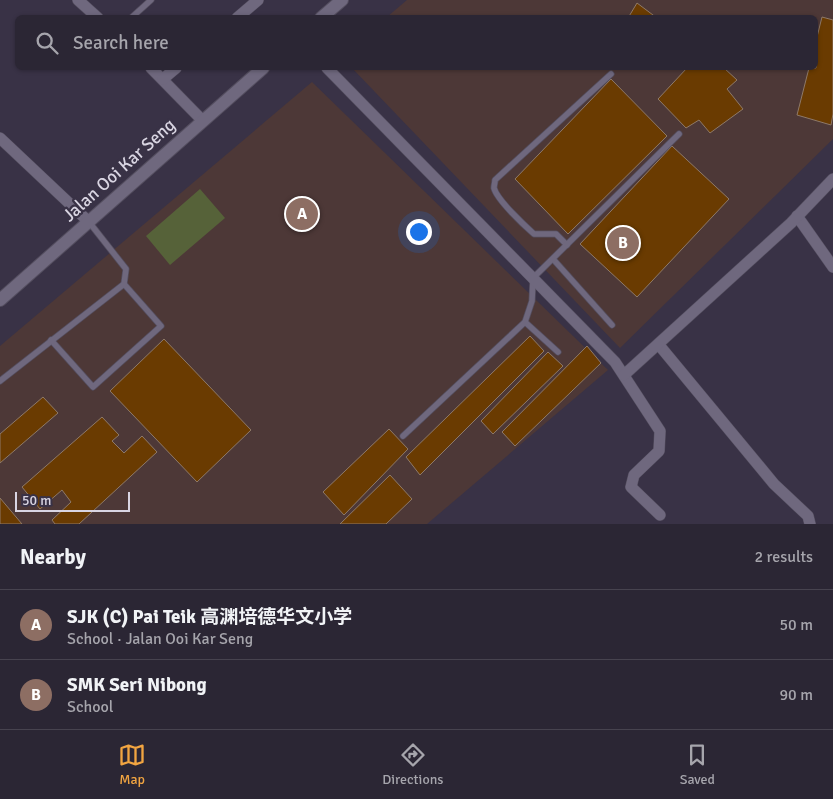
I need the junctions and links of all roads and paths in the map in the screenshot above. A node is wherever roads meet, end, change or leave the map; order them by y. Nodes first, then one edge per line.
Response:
1 (78, 0) edge
2 (152, 0) edge
3 (258, 0) edge
4 (342, 0) edge
5 (95, 15) edge
6 (134, 15) edge
7 (240, 15) edge
8 (324, 15) edge
9 (153, 70) edge
10 (173, 70) edge
11 (261, 70) edge
12 (329, 70) edge
13 (611, 74) dead end
14 (163, 78) junction
15 (202, 120) junction
16 (680, 134) dead end
17 (0, 138) edge
18 (833, 178) edge
19 (797, 216) junction
20 (88, 221) junction
21 (567, 245) junction
22 (553, 259) junction
23 (833, 267) edge
24 (533, 278) junction
25 (124, 284) junction
26 (0, 300) edge
27 (525, 322) junction
28 (612, 325) dead end
29 (51, 340) junction
30 (658, 345) junction
31 (558, 352) dead end
32 (624, 375) junction
33 (0, 382) edge
34 (403, 436) dead end
35 (660, 515) dead end
36 (810, 524) edge

1 - 5 street
2 - 6 lane
3 - 7 street
4 - 8 main road
9 - 14 street
10 - 14 street
11 - 15 main road, Jalan Ooi Kar Seng
12 - 24 street
13 - 21 lane
14 - 15 street
15 - 20 main road, Jalan Ooi Kar Seng
16 - 21 lane
17 - 20 street
18 - 19 street
19 - 23 street
19 - 30 street
20 - 25 lane
20 - 26 main road, Jalan Ooi Kar Seng
21 - 22 lane
22 - 24 lane
22 - 28 lane
24 - 27 lane
24 - 32 street
25 - 29 lane
25 - 29 lane
27 - 31 lane
27 - 34 lane
29 - 33 lane
30 - 32 street
30 - 36 street
32 - 35 street

